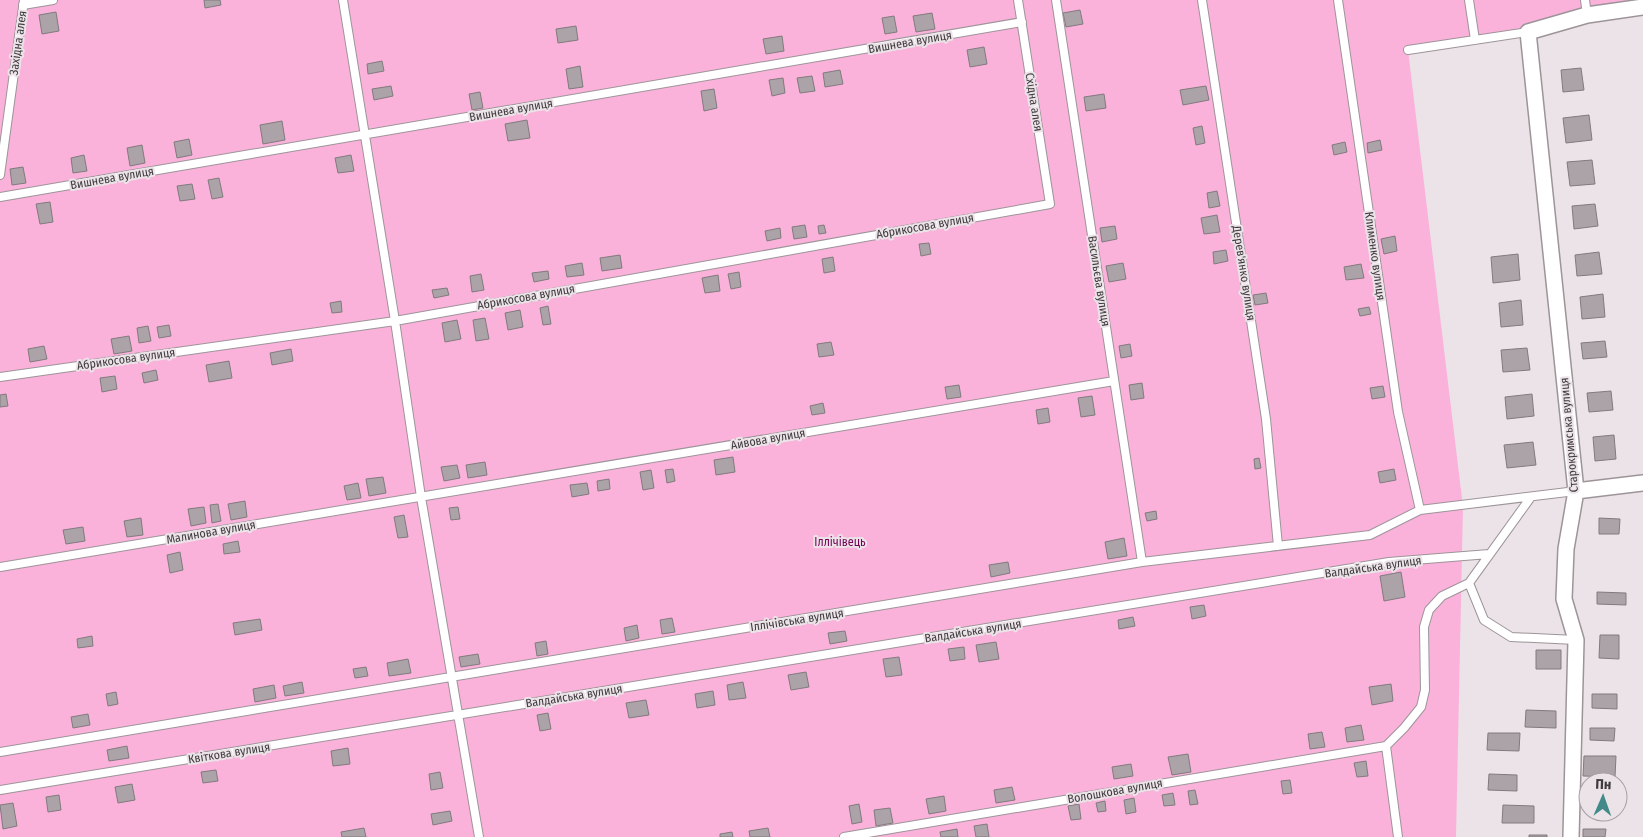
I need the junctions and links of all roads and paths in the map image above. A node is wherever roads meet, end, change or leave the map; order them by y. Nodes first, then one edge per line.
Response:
1 (53, 0) edge
2 (343, 0) edge
3 (1018, 0) edge
4 (1056, 0) edge
5 (1202, 0) edge
6 (1338, 0) edge
7 (1469, 0) edge
8 (23, 2) edge
9 (1586, 7) edge
10 (1643, 7) edge
11 (1022, 22) junction
12 (1528, 32) junction
13 (1475, 40) junction
14 (1408, 50) dead end
15 (366, 135) junction
16 (0, 175) edge
17 (0, 197) edge
18 (1050, 204) joint
19 (395, 321) junction
20 (0, 377) edge
21 (1114, 380) junction
22 (1643, 483) edge
23 (1576, 491) junction
24 (421, 496) junction
25 (1531, 497) junction
26 (1420, 510) junction
27 (1278, 546) junction
28 (1489, 554) junction
29 (1142, 562) junction
30 (0, 567) edge
31 (1468, 583) junction
32 (1576, 640) junction
33 (452, 677) junction
34 (458, 715) junction
35 (1386, 746) junction
36 (0, 752) edge
37 (0, 790) edge
38 (479, 837) edge
39 (844, 837) edge
40 (1398, 837) edge
41 (1571, 837) edge

1 - 8 lane
2 - 15 lane
3 - 11 lane, Східна алея
4 - 21 lane, Васильєва вулиця
5 - 27 lane, Дерев'янко вулиця
6 - 26 lane, Клименко вулиця
7 - 13 lane
8 - 16 lane, Західна алея
9 - 10 street
9 - 12 street
11 - 15 lane, Вишнева вулиця
11 - 18 lane, Східна алея
12 - 13 lane
12 - 23 street, Старокримська вулиця
13 - 14 lane
15 - 17 lane, Вишнева вулиця
15 - 19 lane
18 - 19 lane, Абрикосова вулиця
19 - 20 lane, Абрикосова вулиця
19 - 24 lane
21 - 24 lane, Айвова вулиця
21 - 29 lane, Васильєва вулиця
22 - 23 street
23 - 25 lane
23 - 32 street, Старокримська вулиця
24 - 30 lane, Малинова вулиця
24 - 33 lane
25 - 26 lane
25 - 28 lane
26 - 27 lane, Іллічівська вулиця
27 - 29 lane, Іллічівська вулиця
28 - 31 lane
28 - 34 lane, Валдайська вулиця
29 - 33 lane, Іллічівська вулиця
31 - 32 lane
31 - 35 lane
32 - 41 street, Старокримська вулиця
33 - 34 lane
33 - 36 lane, Іллічівська вулиця
34 - 37 lane, Квіткова вулиця
34 - 38 lane
35 - 39 lane, Волошкова вулиця
35 - 40 lane

